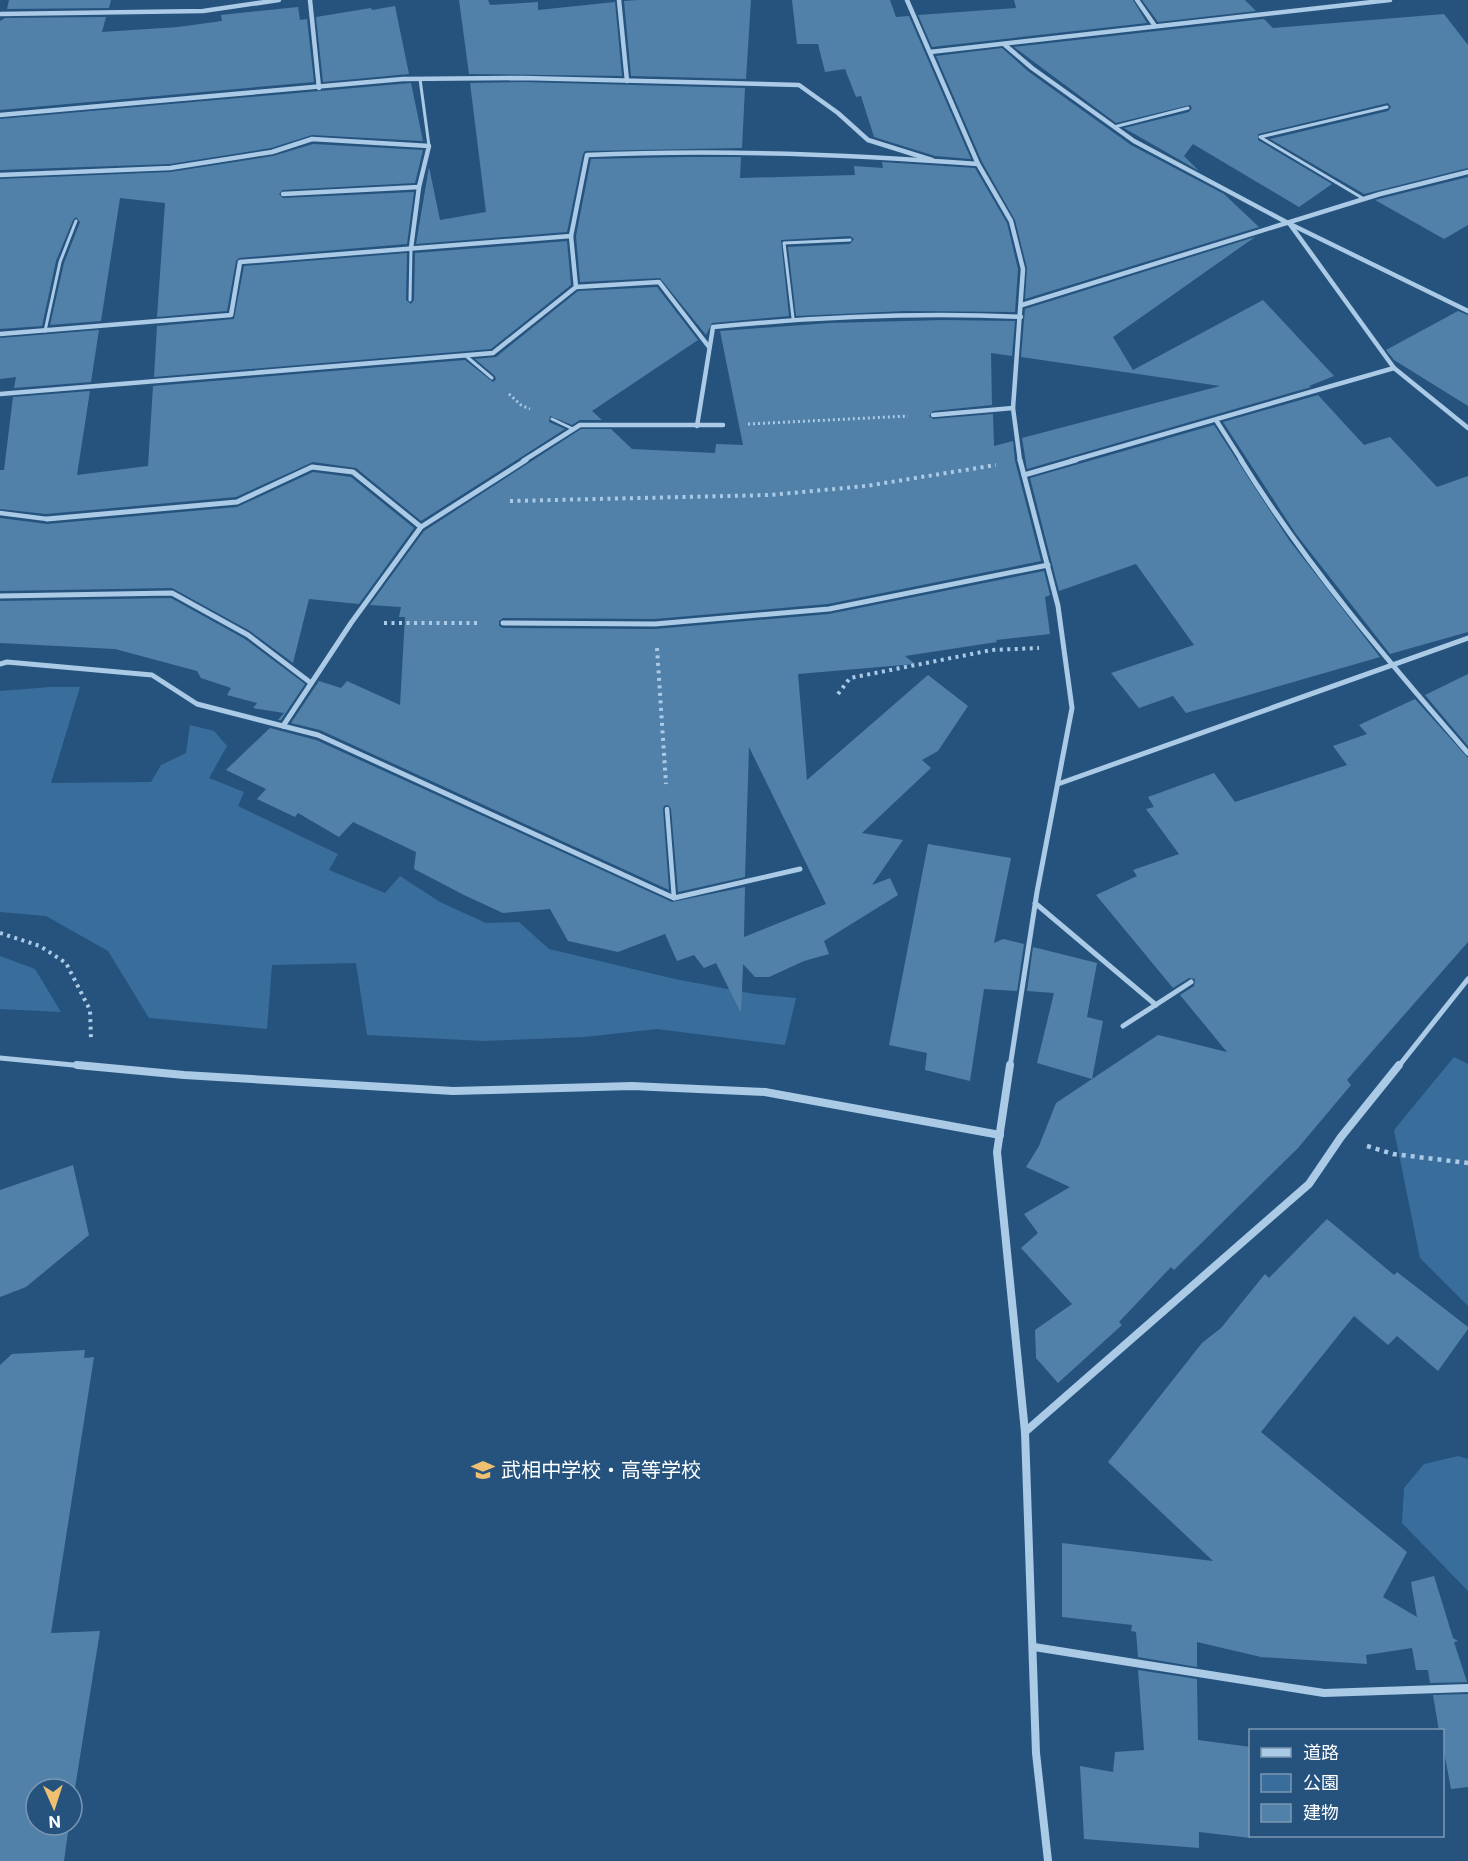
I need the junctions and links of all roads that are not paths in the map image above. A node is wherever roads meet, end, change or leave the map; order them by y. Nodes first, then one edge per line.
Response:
1 (279, 0) edge
2 (310, 0) edge
3 (619, 0) edge
4 (907, 0) edge
5 (1137, 0) edge
6 (1390, 0) edge
7 (0, 14) edge
8 (1155, 26) junction
9 (1005, 45) junction
10 (930, 52) junction
11 (420, 79) junction
12 (627, 81) junction
13 (319, 88) junction
14 (1387, 107) dead end
15 (1188, 108) dead end
16 (0, 115) edge
17 (1114, 127) junction
18 (429, 146) junction
19 (932, 160) junction
20 (978, 164) junction
21 (1468, 172) edge
22 (0, 175) edge
23 (419, 186) junction
24 (283, 194) dead end
25 (1364, 199) junction
26 (76, 221) dead end
27 (1288, 223) junction
28 (571, 236) junction
29 (850, 240) dead end
30 (411, 248) junction
31 (576, 287) junction
32 (410, 300) dead end
33 (1022, 305) junction
34 (1468, 311) edge
35 (793, 318) junction
36 (1021, 318) junction
37 (45, 331) junction
38 (0, 334) edge
39 (709, 347) junction
40 (466, 356) junction
41 (1394, 368) junction
42 (492, 378) road end
43 (0, 394) edge
44 (1013, 408) junction
45 (933, 415) road end
46 (552, 419) road end
47 (1216, 420) junction
48 (723, 425) road end
49 (697, 426) junction
50 (1468, 428) edge
51 (573, 429) junction
52 (1024, 475) junction
53 (0, 513) edge
54 (47, 519) joint
55 (421, 527) junction
56 (1048, 565) junction
57 (0, 596) edge
58 (503, 623) road end
59 (1468, 638) edge
60 (0, 664) edge
61 (1393, 664) junction
62 (310, 683) junction
63 (283, 726) junction
64 (1468, 753) edge
65 (1058, 784) junction
66 (667, 809) road end
67 (800, 869) dead end
68 (674, 898) junction
69 (1035, 903) junction
70 (1468, 979) edge
71 (1191, 982) dead end
72 (1156, 1005) junction
73 (1123, 1026) dead end
74 (0, 1058) edge
75 (999, 1135) junction
76 (1025, 1432) junction
77 (1034, 1647) junction
78 (1468, 1688) edge
79 (1048, 1861) edge

1 - 7 street
2 - 13 street
3 - 12 street
4 - 10 street
5 - 8 street
6 - 8 street
8 - 9 street
9 - 10 street
9 - 17 street
10 - 20 street
11 - 12 street
11 - 13 street
11 - 18 lane
12 - 19 street
13 - 16 street
14 - 25 lane
15 - 17 lane
17 - 27 street
18 - 22 street
18 - 23 street
19 - 20 street
19 - 28 street
20 - 33 street
21 - 25 street
23 - 24 street
23 - 30 street
25 - 27 street
26 - 37 lane
27 - 33 street
27 - 34 street
27 - 41 street
28 - 30 street
28 - 31 street
29 - 35 lane
30 - 32 lane
30 - 37 street
31 - 39 street
31 - 40 street
33 - 36 street
35 - 36 street
35 - 39 street
36 - 44 street
37 - 38 street
39 - 49 street
40 - 42 lane
40 - 43 street
41 - 47 street
41 - 50 street
44 - 45 street
44 - 52 street
46 - 51 lane
47 - 52 street
47 - 61 street
48 - 49 street
49 - 51 street
51 - 55 street
52 - 56 street
53 - 54 lane
54 - 55 street
55 - 62 street
56 - 58 street
56 - 65 street
57 - 62 street
59 - 61 street
60 - 63 street
61 - 64 street
61 - 65 street
62 - 63 street
63 - 68 street
65 - 69 street
66 - 68 lane
67 - 68 street
69 - 72 street
69 - 75 street
70 - 76 street
71 - 72 street
72 - 73 street
74 - 75 street
75 - 76 street
76 - 77 street
77 - 78 street
77 - 79 street

